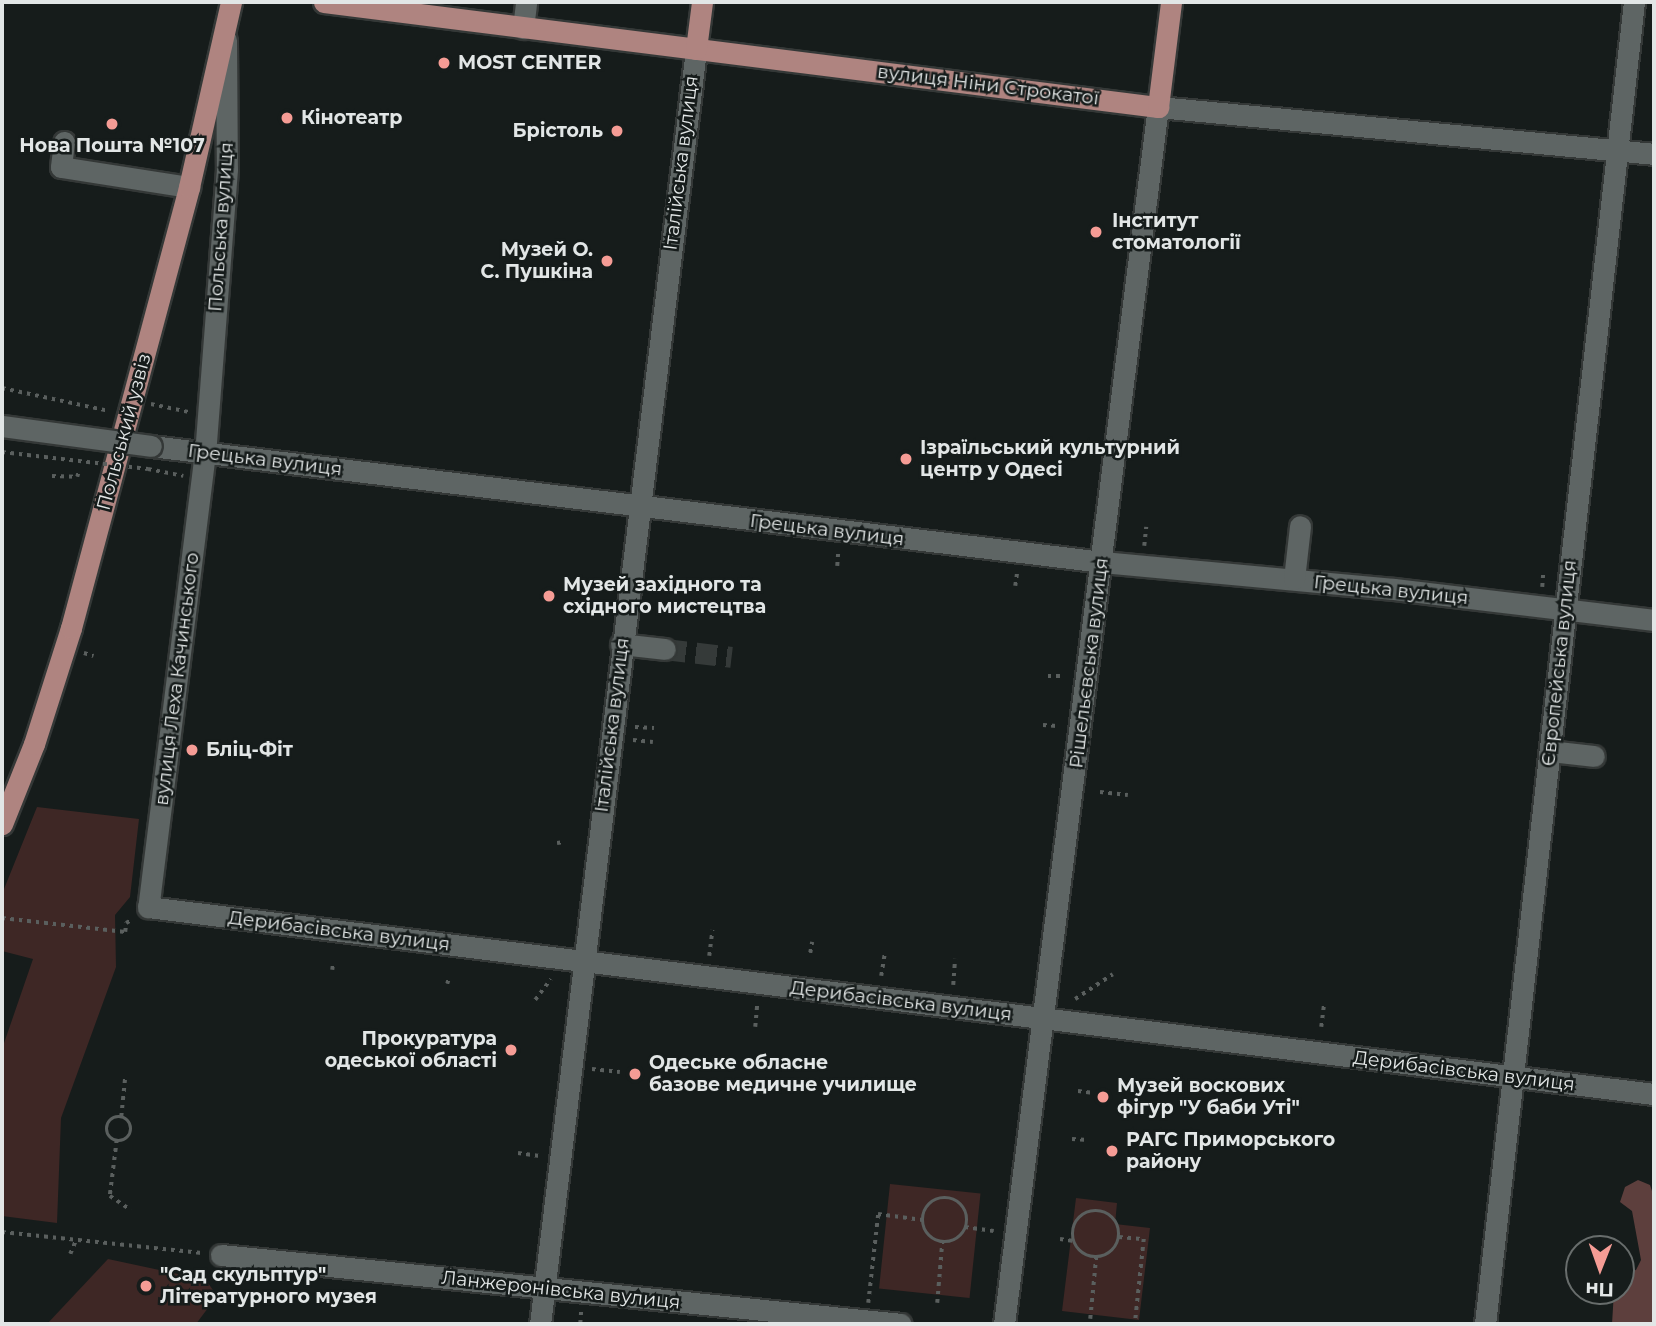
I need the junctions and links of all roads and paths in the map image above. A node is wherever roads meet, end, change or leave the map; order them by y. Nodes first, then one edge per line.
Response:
1 (230, 2) edge
2 (324, 2) edge
3 (526, 2) edge
4 (702, 2) edge
5 (1171, 2) edge
6 (1634, 2) edge
7 (523, 28) junction
8 (226, 34) junction
9 (696, 49) junction
10 (1158, 107) junction
11 (64, 142) dead end
12 (1617, 150) junction
13 (1654, 154) edge
14 (189, 187) junction
15 (2, 388) edge
16 (130, 408) junction
17 (206, 416) junction
18 (2, 426) edge
19 (2, 452) edge
20 (205, 452) junction
21 (79, 470) dead end
22 (52, 477) dead end
23 (202, 480) junction
24 (639, 508) junction
25 (1300, 526) dead end
26 (838, 551) dead end
27 (1102, 562) junction
28 (837, 566) dead end
29 (1017, 572) dead end
30 (1294, 579) junction
31 (653, 581) dead end
32 (674, 583) dead end
33 (1015, 586) dead end
34 (1566, 609) junction
35 (580, 610) dead end
36 (592, 610) dead end
37 (1654, 620) edge
38 (621, 644) junction
39 (665, 649) tunnel mouth
40 (1048, 676) dead end
41 (1063, 677) dead end
42 (1043, 725) dead end
43 (1057, 726) dead end
44 (635, 727) dead end
45 (654, 728) dead end
46 (633, 740) dead end
47 (653, 742) dead end
48 (1550, 751) junction
49 (1594, 756) dead end
50 (1100, 792) dead end
51 (1128, 795) dead end
52 (2, 824) edge
53 (564, 842) dead end
54 (557, 843) dead end
55 (148, 907) joint
56 (2, 918) edge
57 (712, 930) dead end
58 (125, 932) dead end
59 (812, 942) dead end
60 (885, 951) dead end
61 (810, 953) dead end
62 (709, 956) dead end
63 (955, 959) dead end
64 (333, 961) dead end
65 (584, 961) junction
66 (331, 970) dead end
67 (1113, 974) dead end
68 (881, 976) dead end
69 (449, 977) dead end
70 (551, 979) dead end
71 (447, 984) dead end
72 (953, 985) dead end
73 (1075, 999) dead end
74 (535, 1000) dead end
75 (1324, 1004) dead end
76 (757, 1006) dead end
77 (1043, 1019) junction
78 (755, 1027) dead end
79 (1321, 1027) dead end
80 (592, 1069) dead end
81 (620, 1072) dead end
82 (125, 1077) dead end
83 (1513, 1077) junction
84 (1078, 1091) dead end
85 (1094, 1093) dead end
86 (1654, 1094) edge
87 (121, 1117) junction
88 (1072, 1139) dead end
89 (117, 1140) junction
90 (1088, 1140) dead end
91 (131, 1210) dead end
92 (923, 1220) junction
93 (965, 1227) junction
94 (994, 1231) dead end
95 (2, 1233) edge
96 (1119, 1237) junction
97 (1060, 1239) dead end
98 (76, 1240) junction
99 (1074, 1241) junction
100 (942, 1242) junction
101 (70, 1254) dead end
102 (221, 1255) joint
103 (1096, 1257) junction
104 (544, 1289) junction
105 (937, 1303) dead end
106 (581, 1308) dead end
107 (1090, 1319) dead end
108 (866, 1321) junction
109 (540, 1324) edge
110 (580, 1324) edge
111 (901, 1324) edge
112 (1004, 1324) edge
113 (1135, 1324) edge
114 (1485, 1324) edge

1 - 8 main road, Польська вулиця
2 - 7 main road, вулиця Ніни Строкатої
3 - 7 street
4 - 9 main road, Італійська вулиця
5 - 10 main road, Рішельєвська вулиця
6 - 12 street, Європейська вулиця
7 - 9 main road, вулиця Ніни Строкатої
8 - 14 main road, Польський узвіз
8 - 17 street, Польська вулиця
9 - 10 main road, вулиця Ніни Строкатої
9 - 24 street, Італійська вулиця
10 - 12 street, вулиця Ніни Строкатої
10 - 27 street, Рішельєвська вулиця
11 - 14 street
12 - 13 street, вулиця Ніни Строкатої
12 - 34 street, Європейська вулиця
14 - 16 main road, Польський узвіз
15 - 16 path
16 - 17 path
16 - 52 main road, Польський узвіз
17 - 20 street, Польська вулиця
18 - 20 street, Грецька вулиця, bridge
19 - 23 path, bridge
20 - 23 street, вулиця Леха Качинського
20 - 24 street, Грецька вулиця
21 - 22 path
23 - 55 street, вулиця Леха Качинського
24 - 27 street, Грецька вулиця
24 - 38 street, Італійська вулиця
25 - 30 street
26 - 28 path
27 - 30 street, Грецька вулиця
27 - 77 street, Рішельєвська вулиця
29 - 33 path
30 - 34 street, Грецька вулиця
31 - 32 path
34 - 37 street, Грецька вулиця
34 - 48 street, Європейська вулиця
35 - 36 path
38 - 39 street
38 - 65 street, Італійська вулиця
40 - 41 path
42 - 43 path
44 - 45 path
46 - 47 path
48 - 49 street
48 - 83 street, Європейська вулиця
50 - 51 path
53 - 54 path
55 - 65 street, Дерибасівська вулиця
56 - 58 path
57 - 62 path
59 - 61 path
60 - 68 path
63 - 72 path
64 - 66 path
65 - 77 street, Дерибасівська вулиця
65 - 104 street, Італійська вулиця
67 - 73 path
69 - 71 path
70 - 74 path
75 - 79 path
76 - 78 path
77 - 83 street, Дерибасівська вулиця
77 - 112 street, Рішельєвська вулиця
80 - 81 path
82 - 87 path
83 - 86 street, Дерибасівська вулиця
83 - 114 street, Європейська вулиця
84 - 85 path
87 - 89 path
87 - 89 path
88 - 90 path
89 - 91 path
92 - 93 path
92 - 100 path
92 - 108 path
93 - 94 path
93 - 100 path
95 - 98 path
96 - 99 path
96 - 103 path
96 - 113 path
97 - 99 path
98 - 101 path
98 - 102 path
99 - 103 path
100 - 105 path
102 - 104 street, Ланжеронівська вулиця
103 - 107 path
104 - 108 street, Ланжеронівська вулиця
104 - 109 street, Італійська вулиця
106 - 110 path
108 - 111 street, Ланжеронівська вулиця

